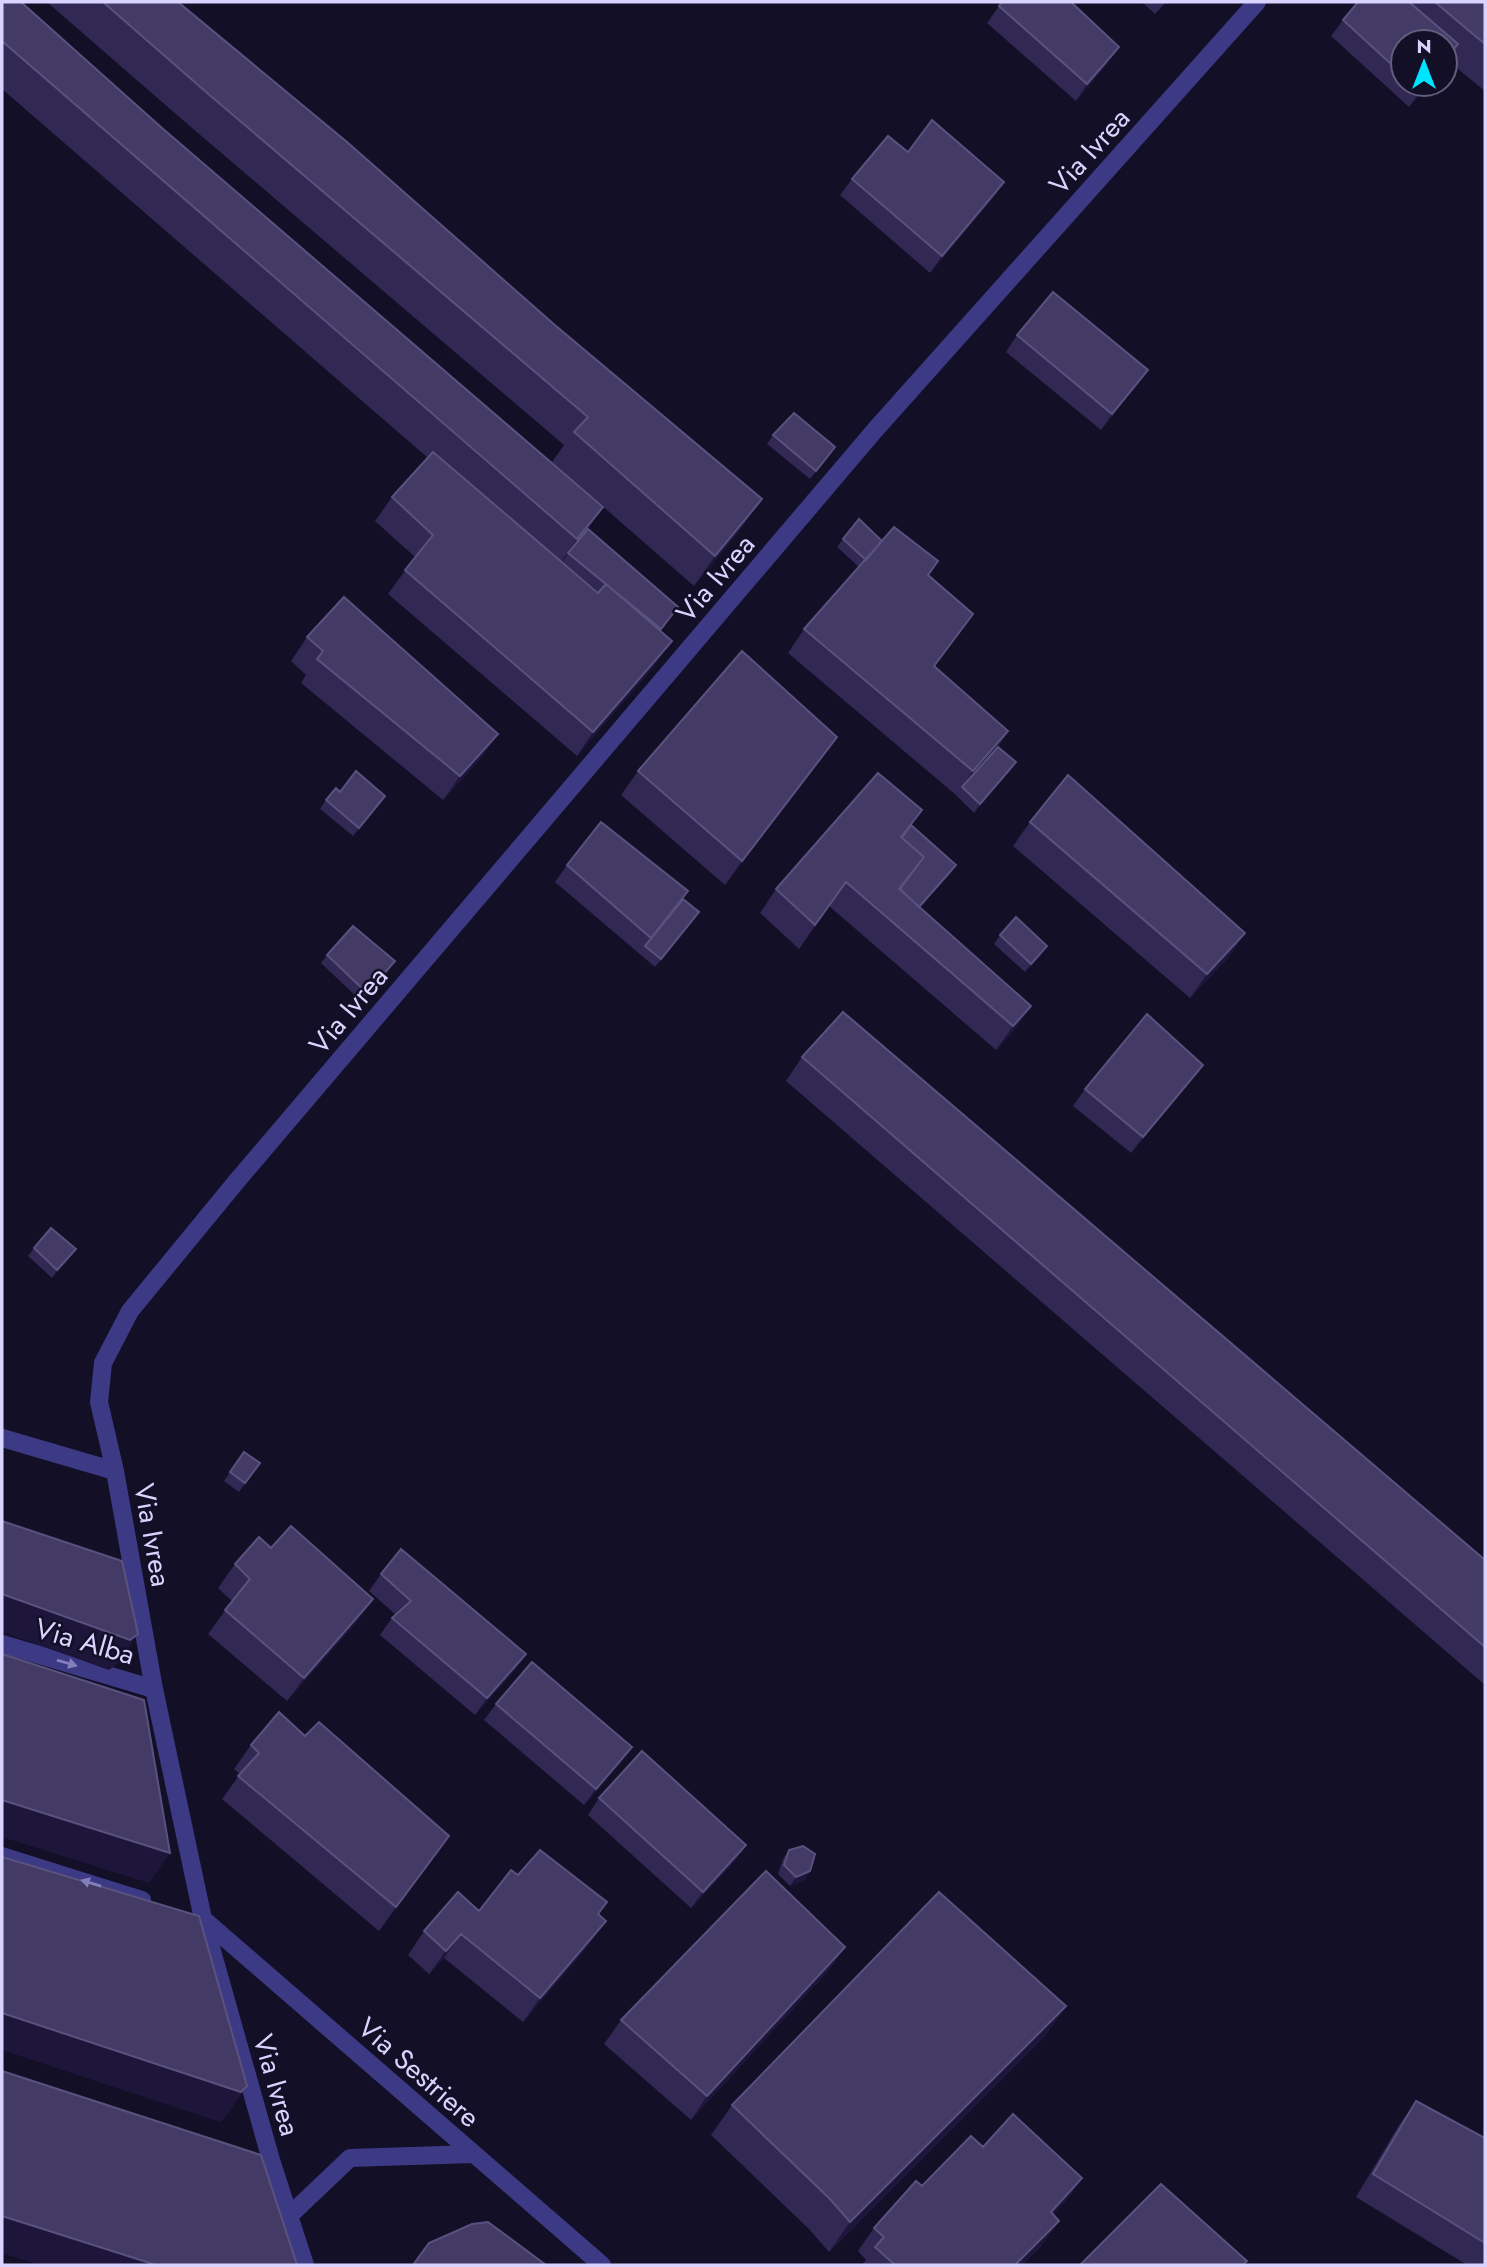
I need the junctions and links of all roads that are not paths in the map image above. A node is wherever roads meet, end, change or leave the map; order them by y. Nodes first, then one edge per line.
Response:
1 (1257, 2) edge
2 (2, 1438) edge
3 (115, 1471) junction
4 (2, 1644) edge
5 (153, 1689) junction
6 (2, 1856) edge
7 (165, 1907) edge
8 (196, 1917) junction
9 (246, 2152) edge
10 (474, 2154) junction
11 (271, 2160) junction
12 (289, 2216) junction
13 (305, 2265) edge
14 (602, 2265) edge

1 - 3 street, Via Ivrea
2 - 3 street
3 - 5 street, Via Ivrea
4 -> 5 street, Via Alba
5 - 8 street, Via Ivrea
7 -> 6 street
8 - 10 street, Via Sestriere
8 - 11 street, Via Ivrea
9 - 11 street
10 - 12 street
10 - 14 street, Via Sestriere
11 - 12 street, Via Ivrea
12 - 13 street, Via Ivrea

